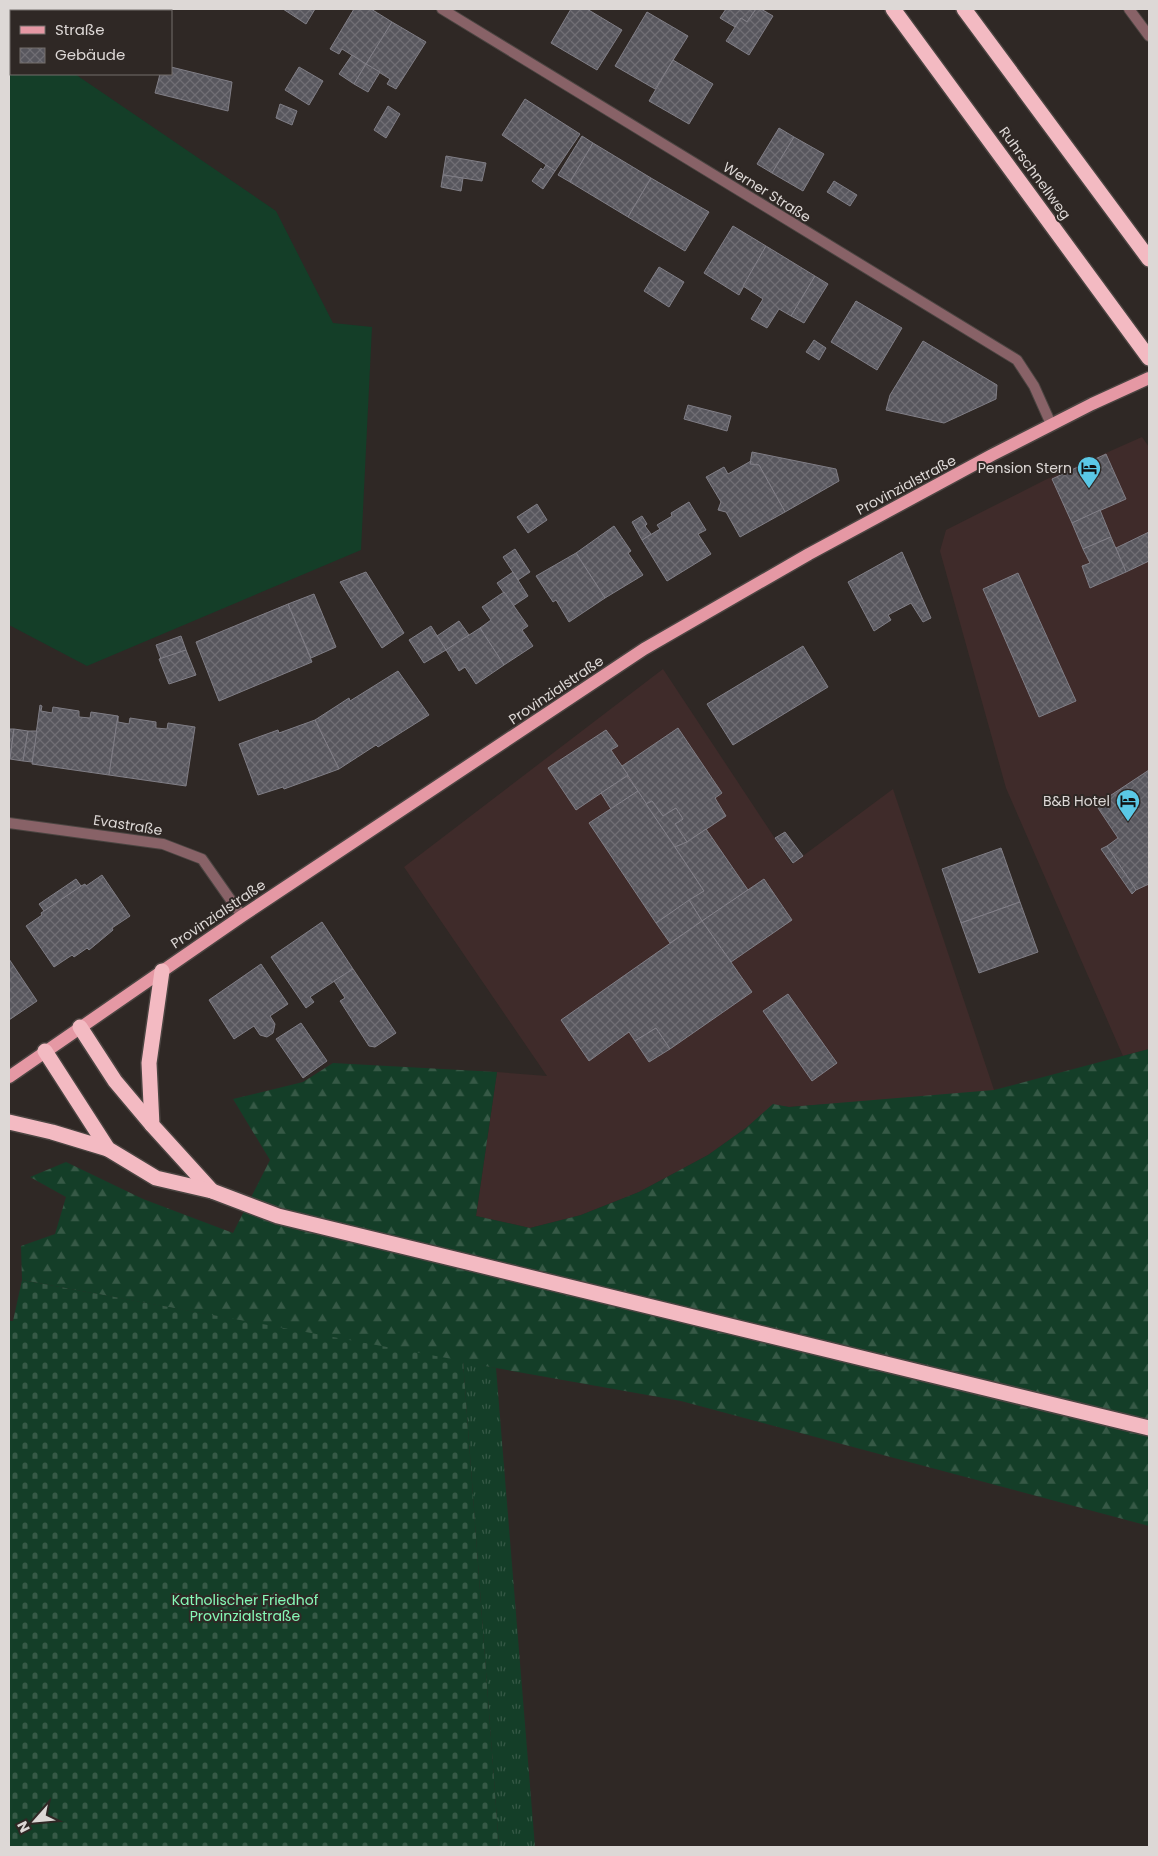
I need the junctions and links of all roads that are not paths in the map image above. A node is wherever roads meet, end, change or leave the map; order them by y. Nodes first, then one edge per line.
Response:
1 (442, 9) edge
2 (893, 9) edge
3 (964, 9) edge
4 (1129, 9) edge
5 (1149, 36) edge
6 (1149, 259) edge
7 (1149, 358) edge
8 (1149, 378) edge
9 (1051, 424) junction
10 (9, 823) edge
11 (242, 916) junction
12 (162, 971) junction
13 (80, 1027) junction
14 (45, 1051) junction
15 (9, 1077) edge
16 (9, 1122) edge
17 (152, 1125) junction
18 (108, 1149) junction
19 (212, 1191) junction
20 (1149, 1428) edge

1 - 9 street, Werner Straße
2 - 7 highway, Ruhrschnellweg
3 - 6 highway
4 - 5 street
8 - 9 main road, Provinzialstraße
9 - 11 main road, Provinzialstraße
10 - 11 street, Evastraße
11 - 12 main road, Provinzialstraße
12 - 13 main road, Provinzialstraße
12 - 17 highway
13 - 14 main road, Provinzialstraße
13 - 17 highway
14 - 15 main road, Provinzialstraße
14 - 18 highway
16 - 18 highway
17 - 19 highway
18 - 19 highway
19 - 20 highway

